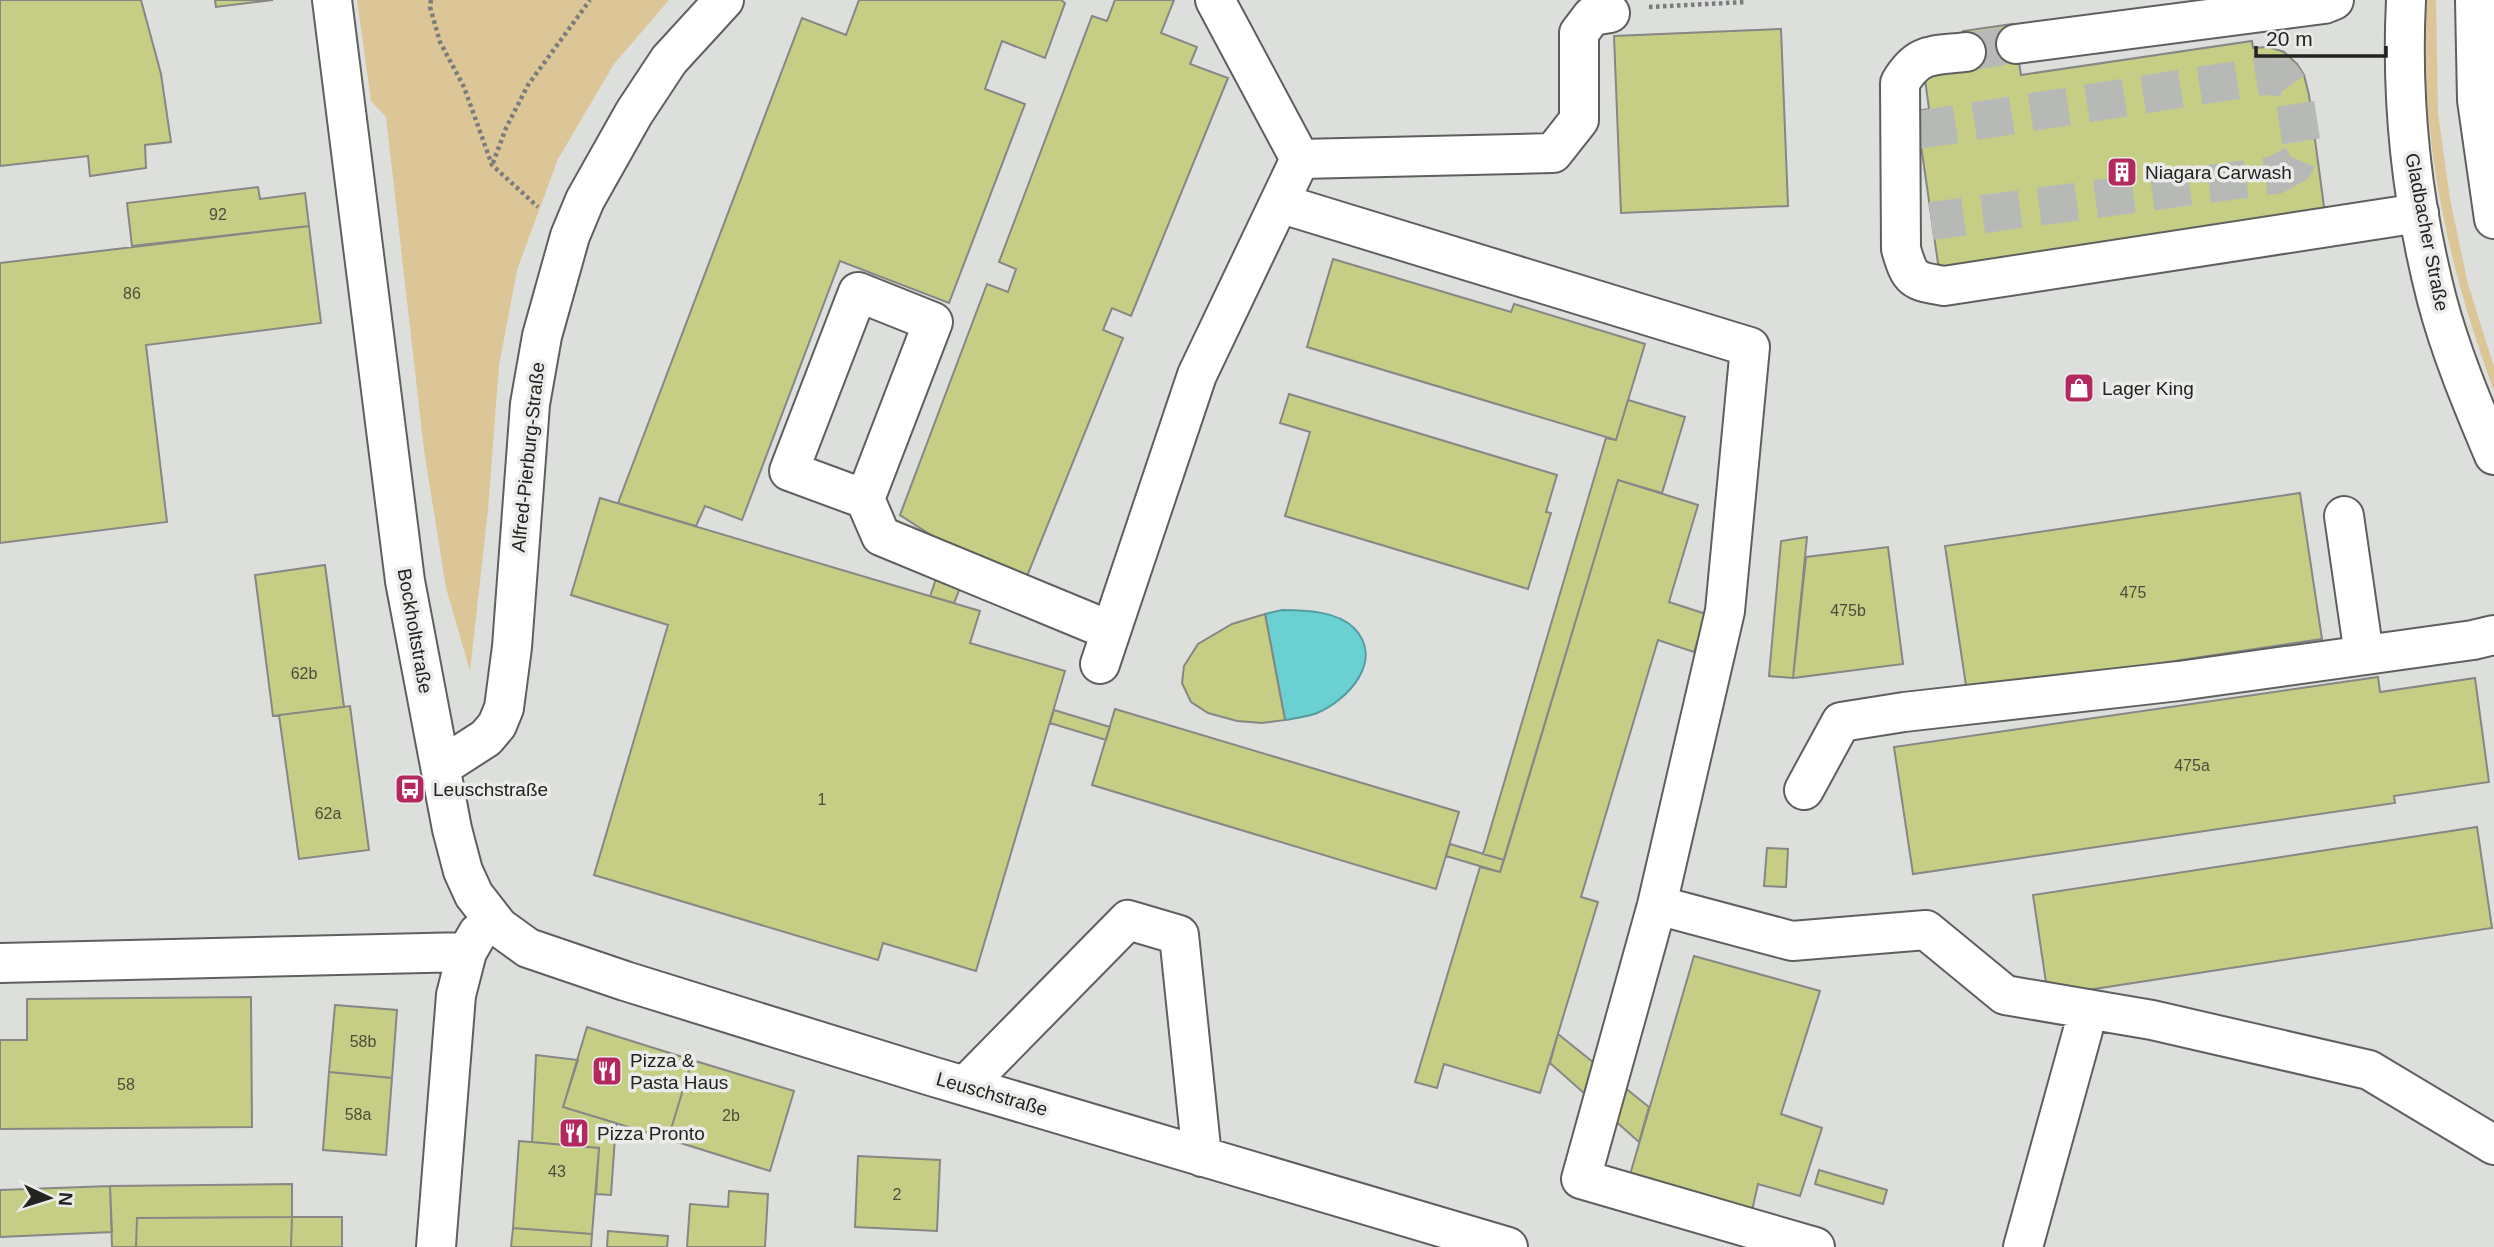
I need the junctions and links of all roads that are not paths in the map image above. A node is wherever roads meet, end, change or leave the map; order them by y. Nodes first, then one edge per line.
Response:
1 (332, 0) edge
2 (724, 0) edge
3 (1215, 0) edge
4 (2334, 0) edge
5 (2406, 0) edge
6 (2475, 0) edge
7 (1610, 13) road end
8 (2016, 44) tunnel mouth
9 (1966, 52) tunnel mouth
10 (1300, 159) junction
11 (1279, 203) junction
12 (2419, 213) junction
13 (2494, 219) edge
14 (1931, 221) tunnel mouth
15 (1901, 249) junction
16 (2494, 455) edge
17 (865, 499) junction
18 (2344, 516) dead end
19 (2494, 635) edge
20 (2364, 655) junction
21 (440, 767) junction
22 (1804, 790) dead end
23 (1657, 905) junction
24 (488, 916) junction
25 (467, 952) junction
26 (0, 963) edge
27 (2083, 1030) dead end
28 (965, 1086) junction
29 (2494, 1145) edge
30 (1202, 1157) junction
31 (436, 1247) edge
32 (1508, 1247) edge
33 (1815, 1247) edge
34 (2023, 1247) edge

1 - 21 street, Bockholtstraße
2 - 21 street, Alfred-Pierburg-Straße
3 - 10 street
4 - 8 street
5 - 12 street, Gladbacher Straße
6 - 13 street
7 - 10 street
9 - 15 street
10 - 11 street
11 - 17 street
11 - 23 street
12 - 15 street
12 - 16 street, Gladbacher Straße
14 - 15 street
17 - 17 street
18 - 20 street
19 - 20 street
20 - 22 street
21 - 24 street, Bockholtstraße
23 - 29 street
23 - 33 street
24 - 25 street
24 - 28 street, Leuschstraße
25 - 26 street
25 - 31 street
27 - 34 street
28 - 30 street, Leuschstraße
28 - 30 street
30 - 32 street, Leuschstraße

